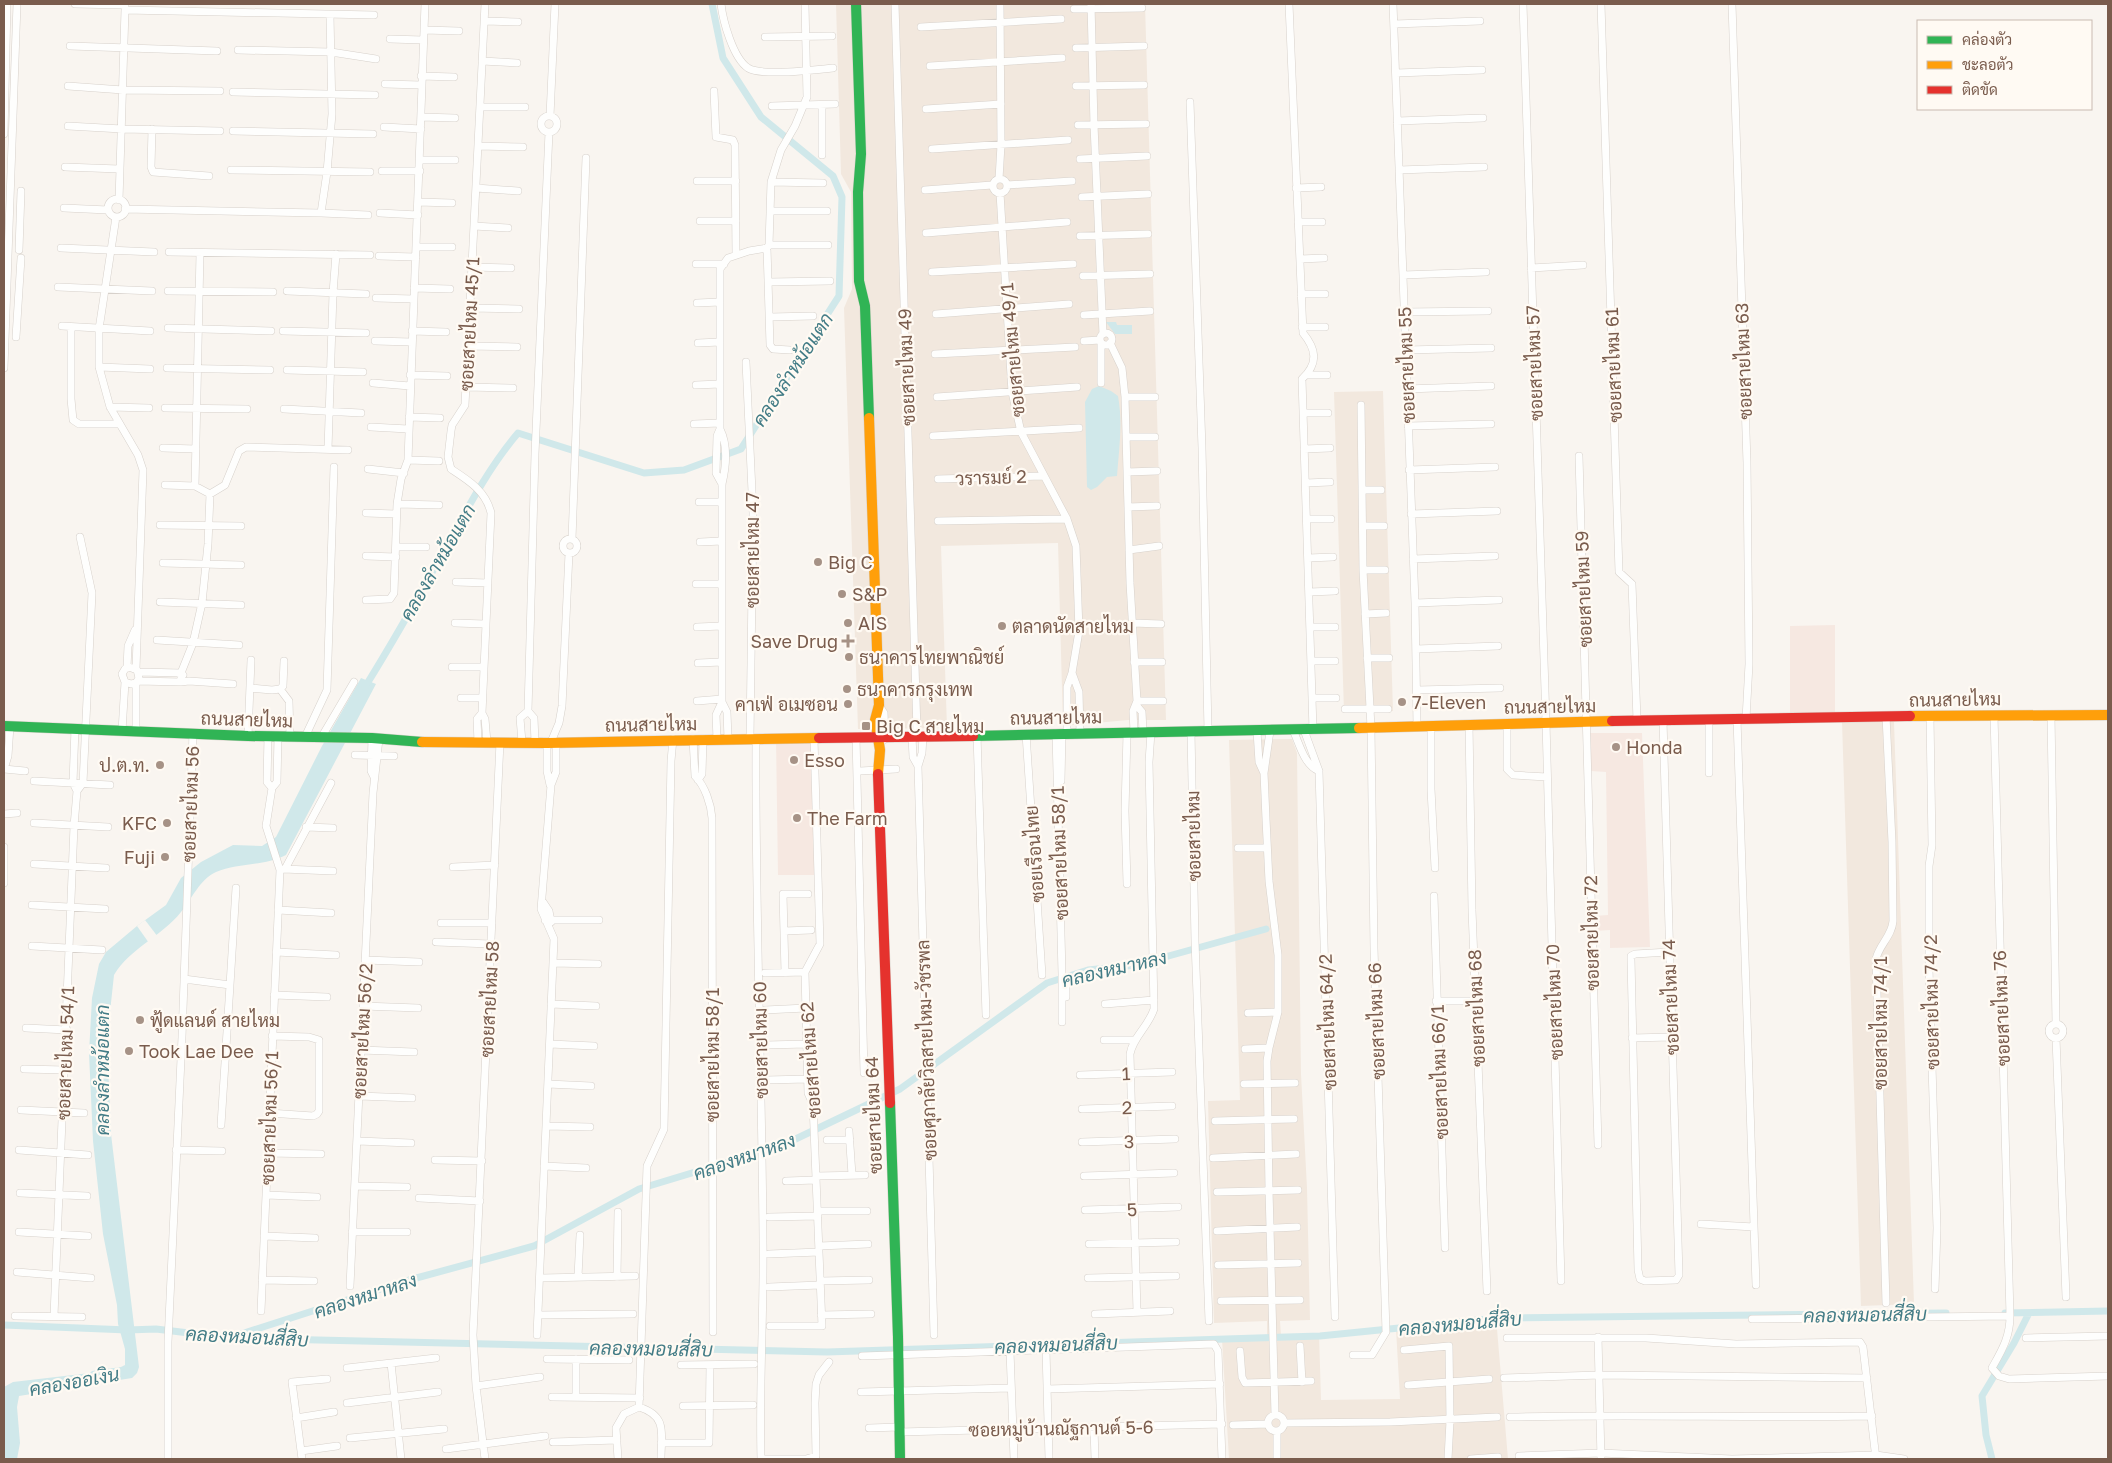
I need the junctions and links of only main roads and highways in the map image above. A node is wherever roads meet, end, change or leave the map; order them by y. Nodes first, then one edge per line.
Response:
1 (856, 4) edge
2 (2108, 715) edge
3 (7, 726) edge
4 (881, 740) junction
5 (900, 1459) edge

1 - 4 main road, ซอยสายไหม 64
2 - 4 main road, ถนนสายไหม
3 - 4 main road, ถนนสายไหม
4 - 5 main road, ซอยสายไหม 64

